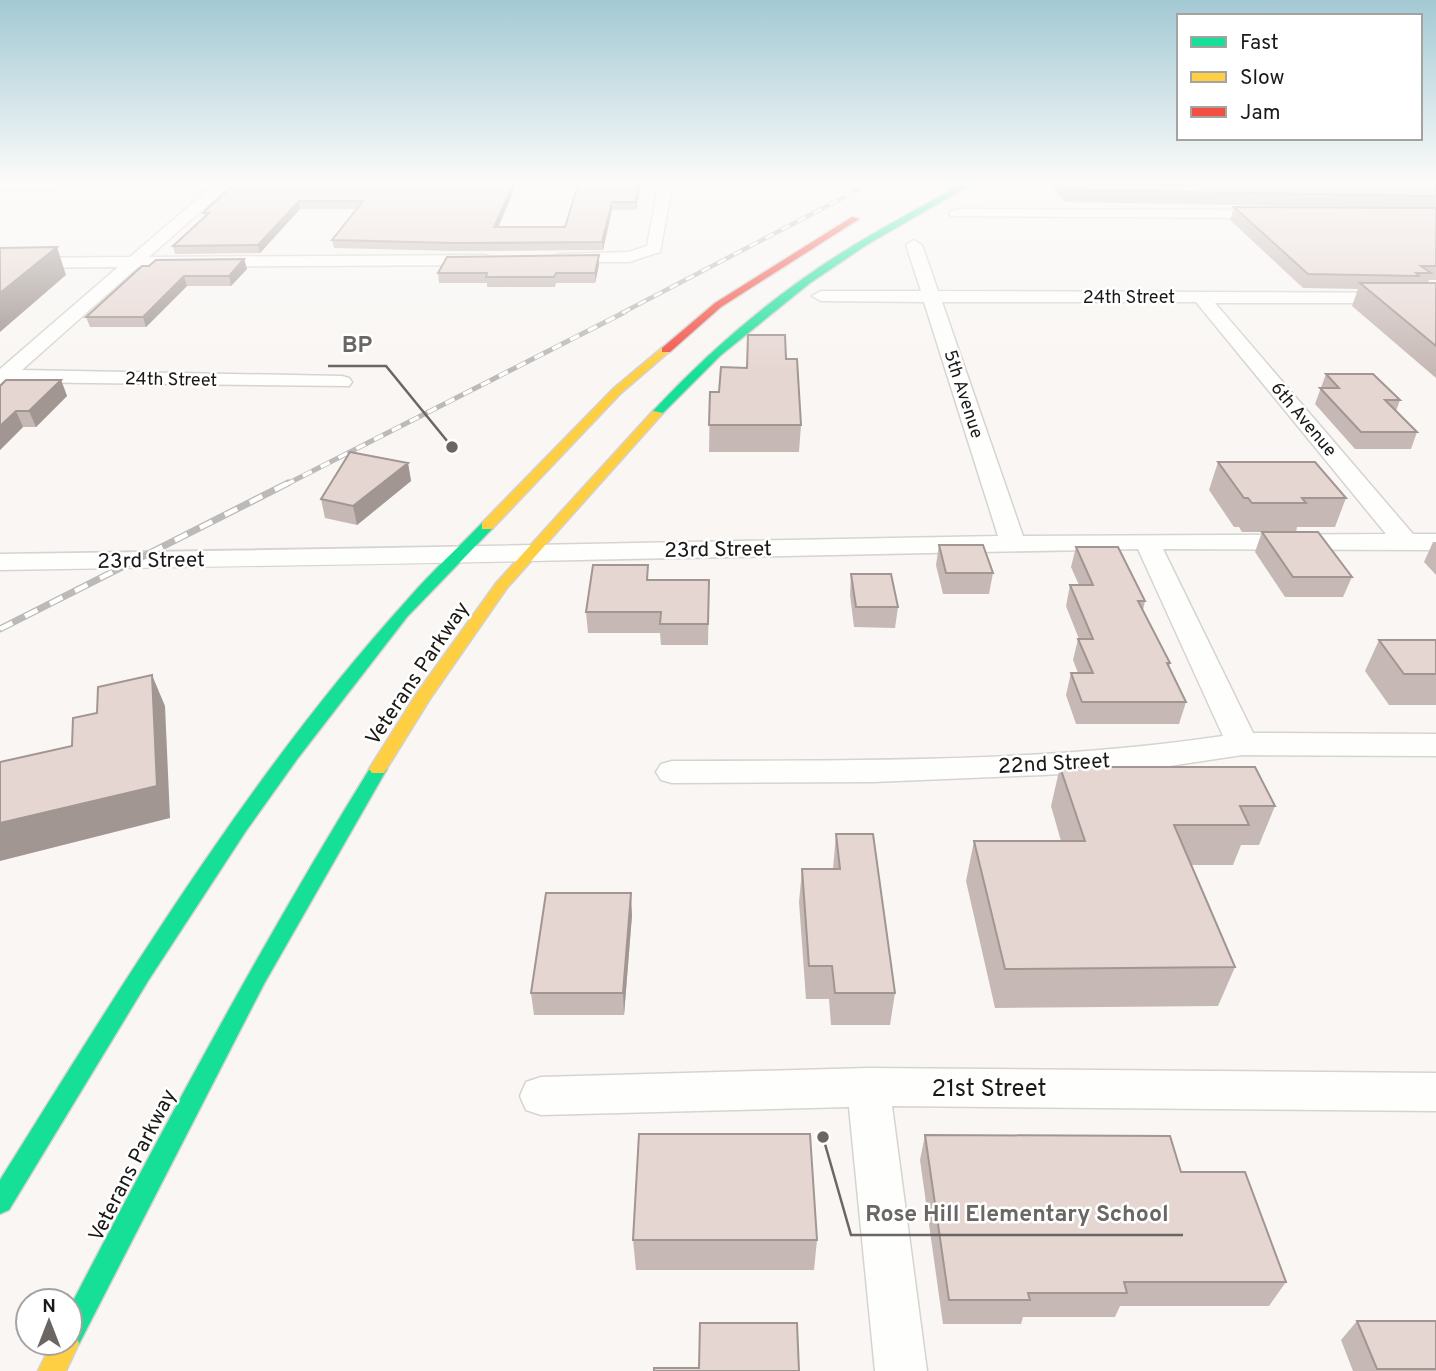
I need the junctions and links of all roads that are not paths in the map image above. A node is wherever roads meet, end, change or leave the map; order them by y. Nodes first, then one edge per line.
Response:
1 (152, 245) edge
2 (655, 245) edge
3 (815, 245) edge
4 (863, 245) edge
5 (914, 245) dead end
6 (505, 259) edge
7 (546, 259) edge
8 (0, 263) edge
9 (131, 263) junction
10 (821, 296) dead end
11 (931, 296) junction
12 (1202, 298) junction
13 (1436, 298) edge
14 (1, 377) edge
15 (342, 382) dead end
16 (1147, 541) junction
17 (1405, 541) junction
18 (1436, 542) edge
19 (1013, 544) junction
20 (530, 552) junction
21 (457, 556) junction
22 (0, 562) edge
23 (1242, 744) junction
24 (1436, 745) edge
25 (672, 772) dead end
26 (868, 1087) junction
27 (1436, 1092) edge
28 (541, 1096) dead end
29 (0, 1202) edge
30 (84, 1307) edge
31 (901, 1371) edge

1 - 9 street
2 - 7 street
3 - 21 main road, Veterans Parkway
4 - 20 main road, Veterans Parkway
5 - 11 street, 5th Avenue
6 - 9 street
8 - 9 street
9 - 14 street
10 - 11 street, 24th Street
11 - 12 street, 24th Street
11 - 19 street, 5th Avenue
12 - 13 street, 24th Street
12 - 17 street, 6th Avenue
14 - 15 street, 24th Street
16 - 17 street, 23rd Street
16 - 19 street, 23rd Street
16 - 23 street
17 - 18 street, 23rd Street
19 - 20 street, 23rd Street
20 - 21 street, 23rd Street
20 - 30 main road, Veterans Parkway
21 - 22 street, 23rd Street
21 - 29 main road, Veterans Parkway
23 - 24 street, 22nd Street
23 - 25 street, 22nd Street
26 - 27 street, 21st Street
26 - 28 street, 21st Street
26 - 31 street

